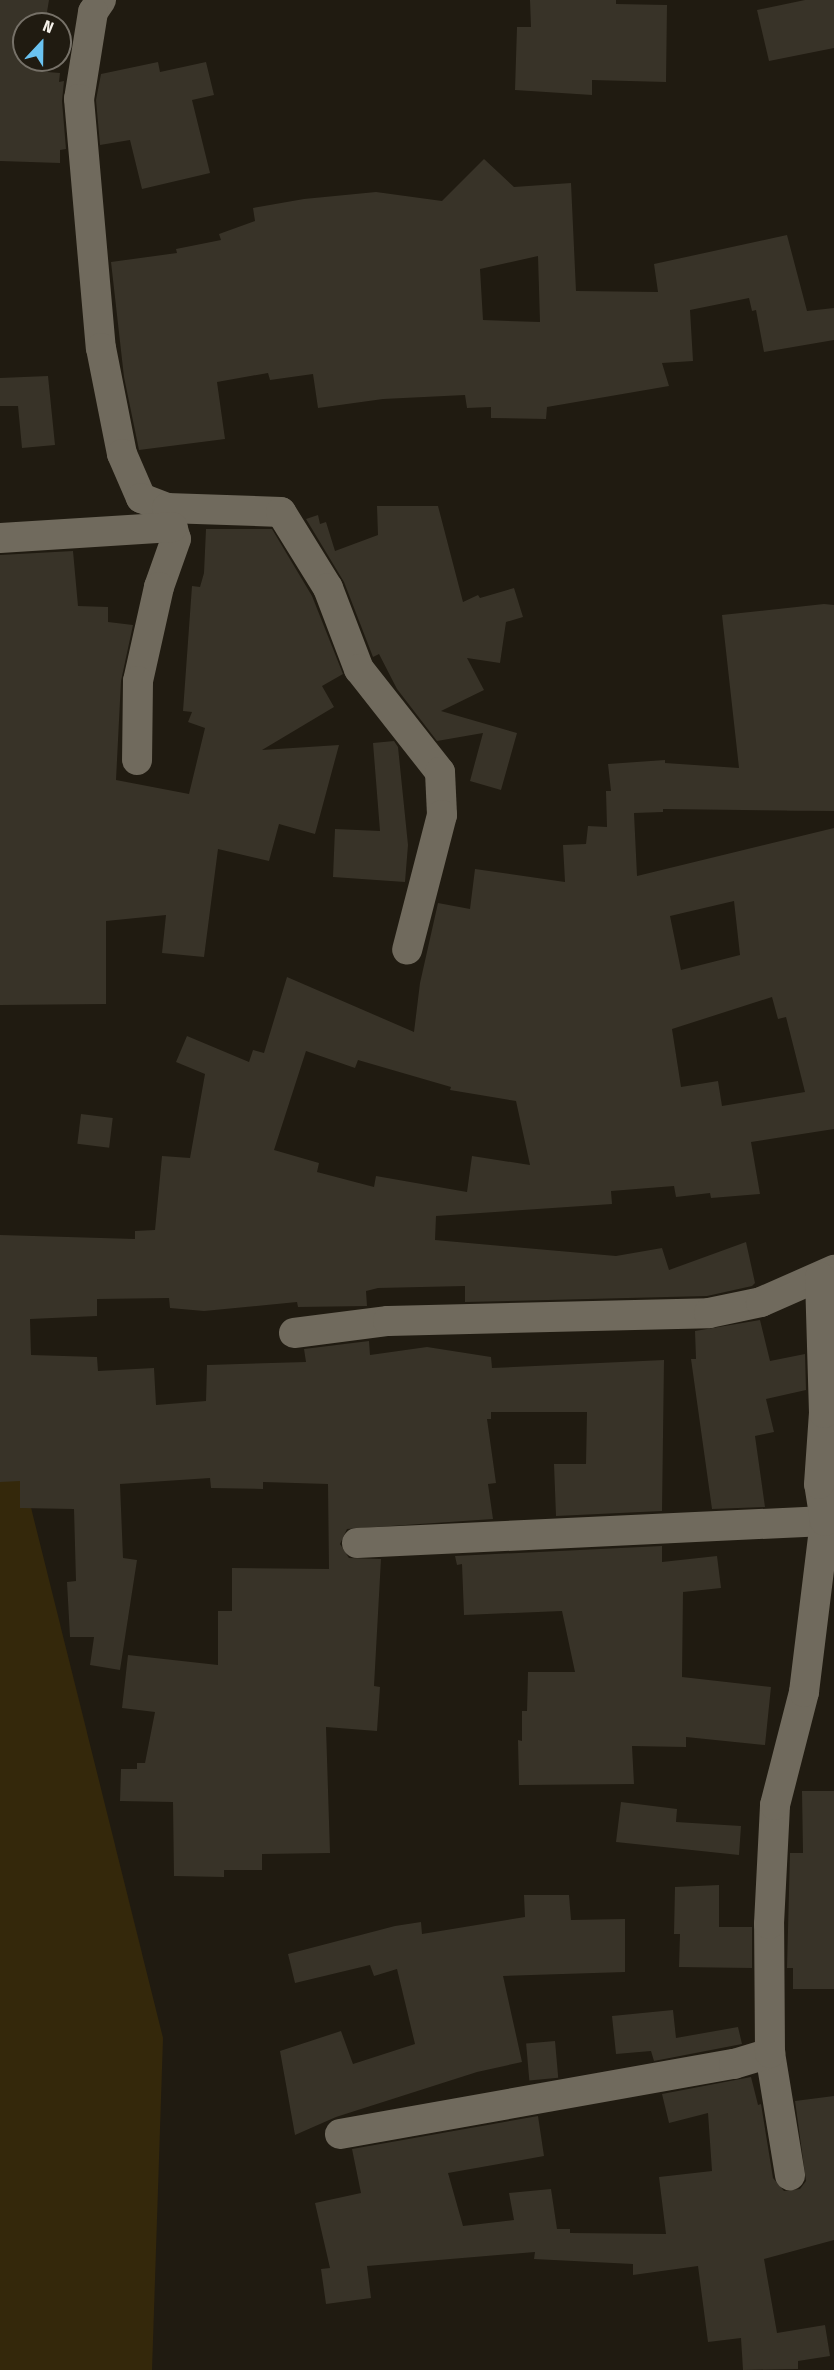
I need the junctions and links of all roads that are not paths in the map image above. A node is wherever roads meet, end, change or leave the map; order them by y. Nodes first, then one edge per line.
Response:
1 (101, 0) edge
2 (170, 518) junction
3 (0, 538) edge
4 (137, 760) dead end
5 (407, 950) dead end
6 (827, 1274) edge
7 (294, 1333) dead end
8 (825, 1521) junction
9 (357, 1543) dead end
10 (770, 2053) junction
11 (340, 2134) dead end
12 (790, 2175) dead end

1 - 2 street
2 - 3 street
2 - 4 street
2 - 5 street
6 - 7 street
6 - 8 street
8 - 9 street
8 - 10 street
10 - 11 street
10 - 12 street

